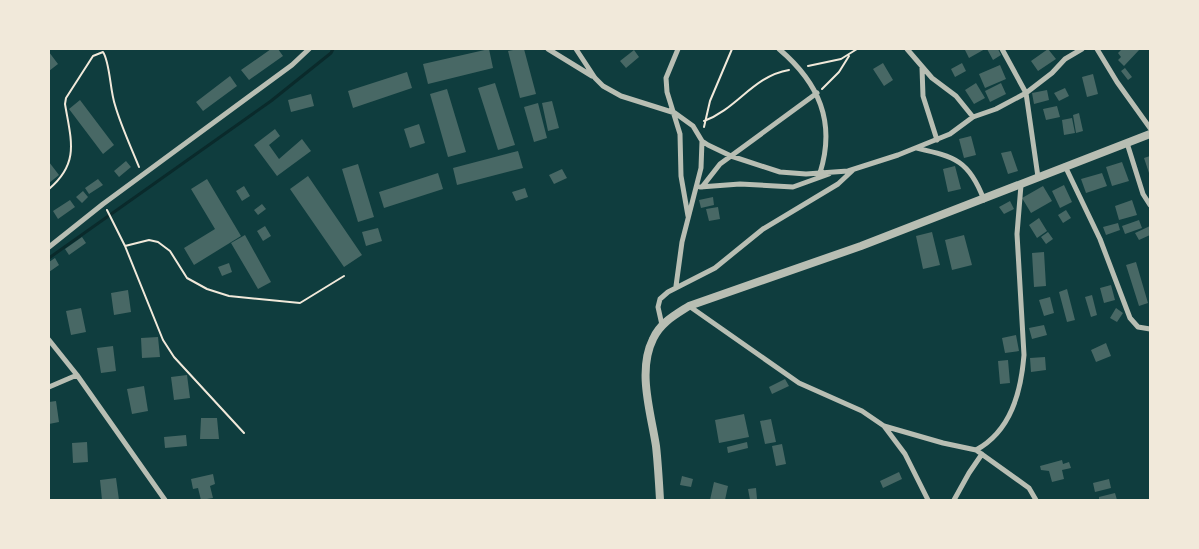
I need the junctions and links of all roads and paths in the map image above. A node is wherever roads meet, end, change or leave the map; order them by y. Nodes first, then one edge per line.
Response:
1 (309, 49) edge
2 (548, 49) edge
3 (576, 49) edge
4 (678, 49) edge
5 (732, 49) edge
6 (779, 49) edge
7 (856, 49) edge
8 (907, 49) edge
9 (1002, 49) edge
10 (1070, 49) edge
11 (1082, 49) edge
12 (1092, 49) edge
13 (1098, 50) edge
14 (849, 55) junction
15 (1065, 59) junction
16 (799, 68) junction
17 (922, 68) junction
18 (595, 78) junction
19 (1026, 93) junction
20 (817, 94) junction
21 (675, 112) junction
22 (973, 117) junction
23 (704, 121) junction
24 (1150, 128) edge
25 (1150, 134) edge
26 (937, 140) junction
27 (702, 141) junction
28 (1127, 143) junction
29 (916, 148) junction
30 (731, 156) junction
31 (1065, 166) junction
32 (855, 168) junction
33 (820, 173) junction
34 (832, 173) junction
35 (143, 175) junction
36 (1038, 177) junction
37 (1021, 184) junction
38 (700, 188) junction
39 (49, 189) edge
40 (984, 200) junction
41 (103, 204) junction
42 (1150, 205) edge
43 (688, 216) junction
44 (124, 246) junction
45 (49, 247) edge
46 (344, 276) dead end
47 (676, 286) junction
48 (690, 306) junction
49 (662, 325) junction
50 (1150, 329) edge
51 (49, 340) edge
52 (77, 376) junction
53 (49, 387) edge
54 (884, 426) junction
55 (244, 432) dead end
56 (976, 450) junction
57 (982, 454) junction
58 (165, 500) edge
59 (660, 500) edge
60 (928, 500) edge
61 (954, 500) edge
62 (1036, 500) edge

1 - 35 street
2 - 18 street
3 - 18 street
4 - 21 street
5 - 23 path
6 - 16 street
7 - 14 path
8 - 17 street
9 - 19 street
10 - 15 street
11 - 15 street
12 - 13 street
13 - 24 street
14 - 16 path
14 - 20 path
15 - 19 street
16 - 20 street
16 - 23 path
17 - 22 street
17 - 26 street
18 - 21 street
19 - 22 street
19 - 36 street
20 - 30 street
20 - 33 street
21 - 27 street
21 - 43 street
22 - 26 street
23 - 27 path
25 - 28 street
26 - 29 street
27 - 30 street
27 - 38 street
28 - 31 street
28 - 42 street
29 - 32 street
29 - 40 street
30 - 33 street
30 - 38 street
31 - 36 street
31 - 50 street
32 - 34 street
32 - 47 street
33 - 34 street
34 - 38 street
35 - 39 path
35 - 41 street
36 - 37 street
37 - 40 street
37 - 56 street
38 - 43 street
40 - 48 street
41 - 44 path
41 - 45 street
43 - 47 street
44 - 46 path
44 - 55 path
47 - 49 street
48 - 49 street
48 - 54 street
49 - 59 street
51 - 52 street
52 - 53 street
52 - 58 street
54 - 56 street
54 - 60 street
56 - 57 street
57 - 61 street
57 - 62 street

